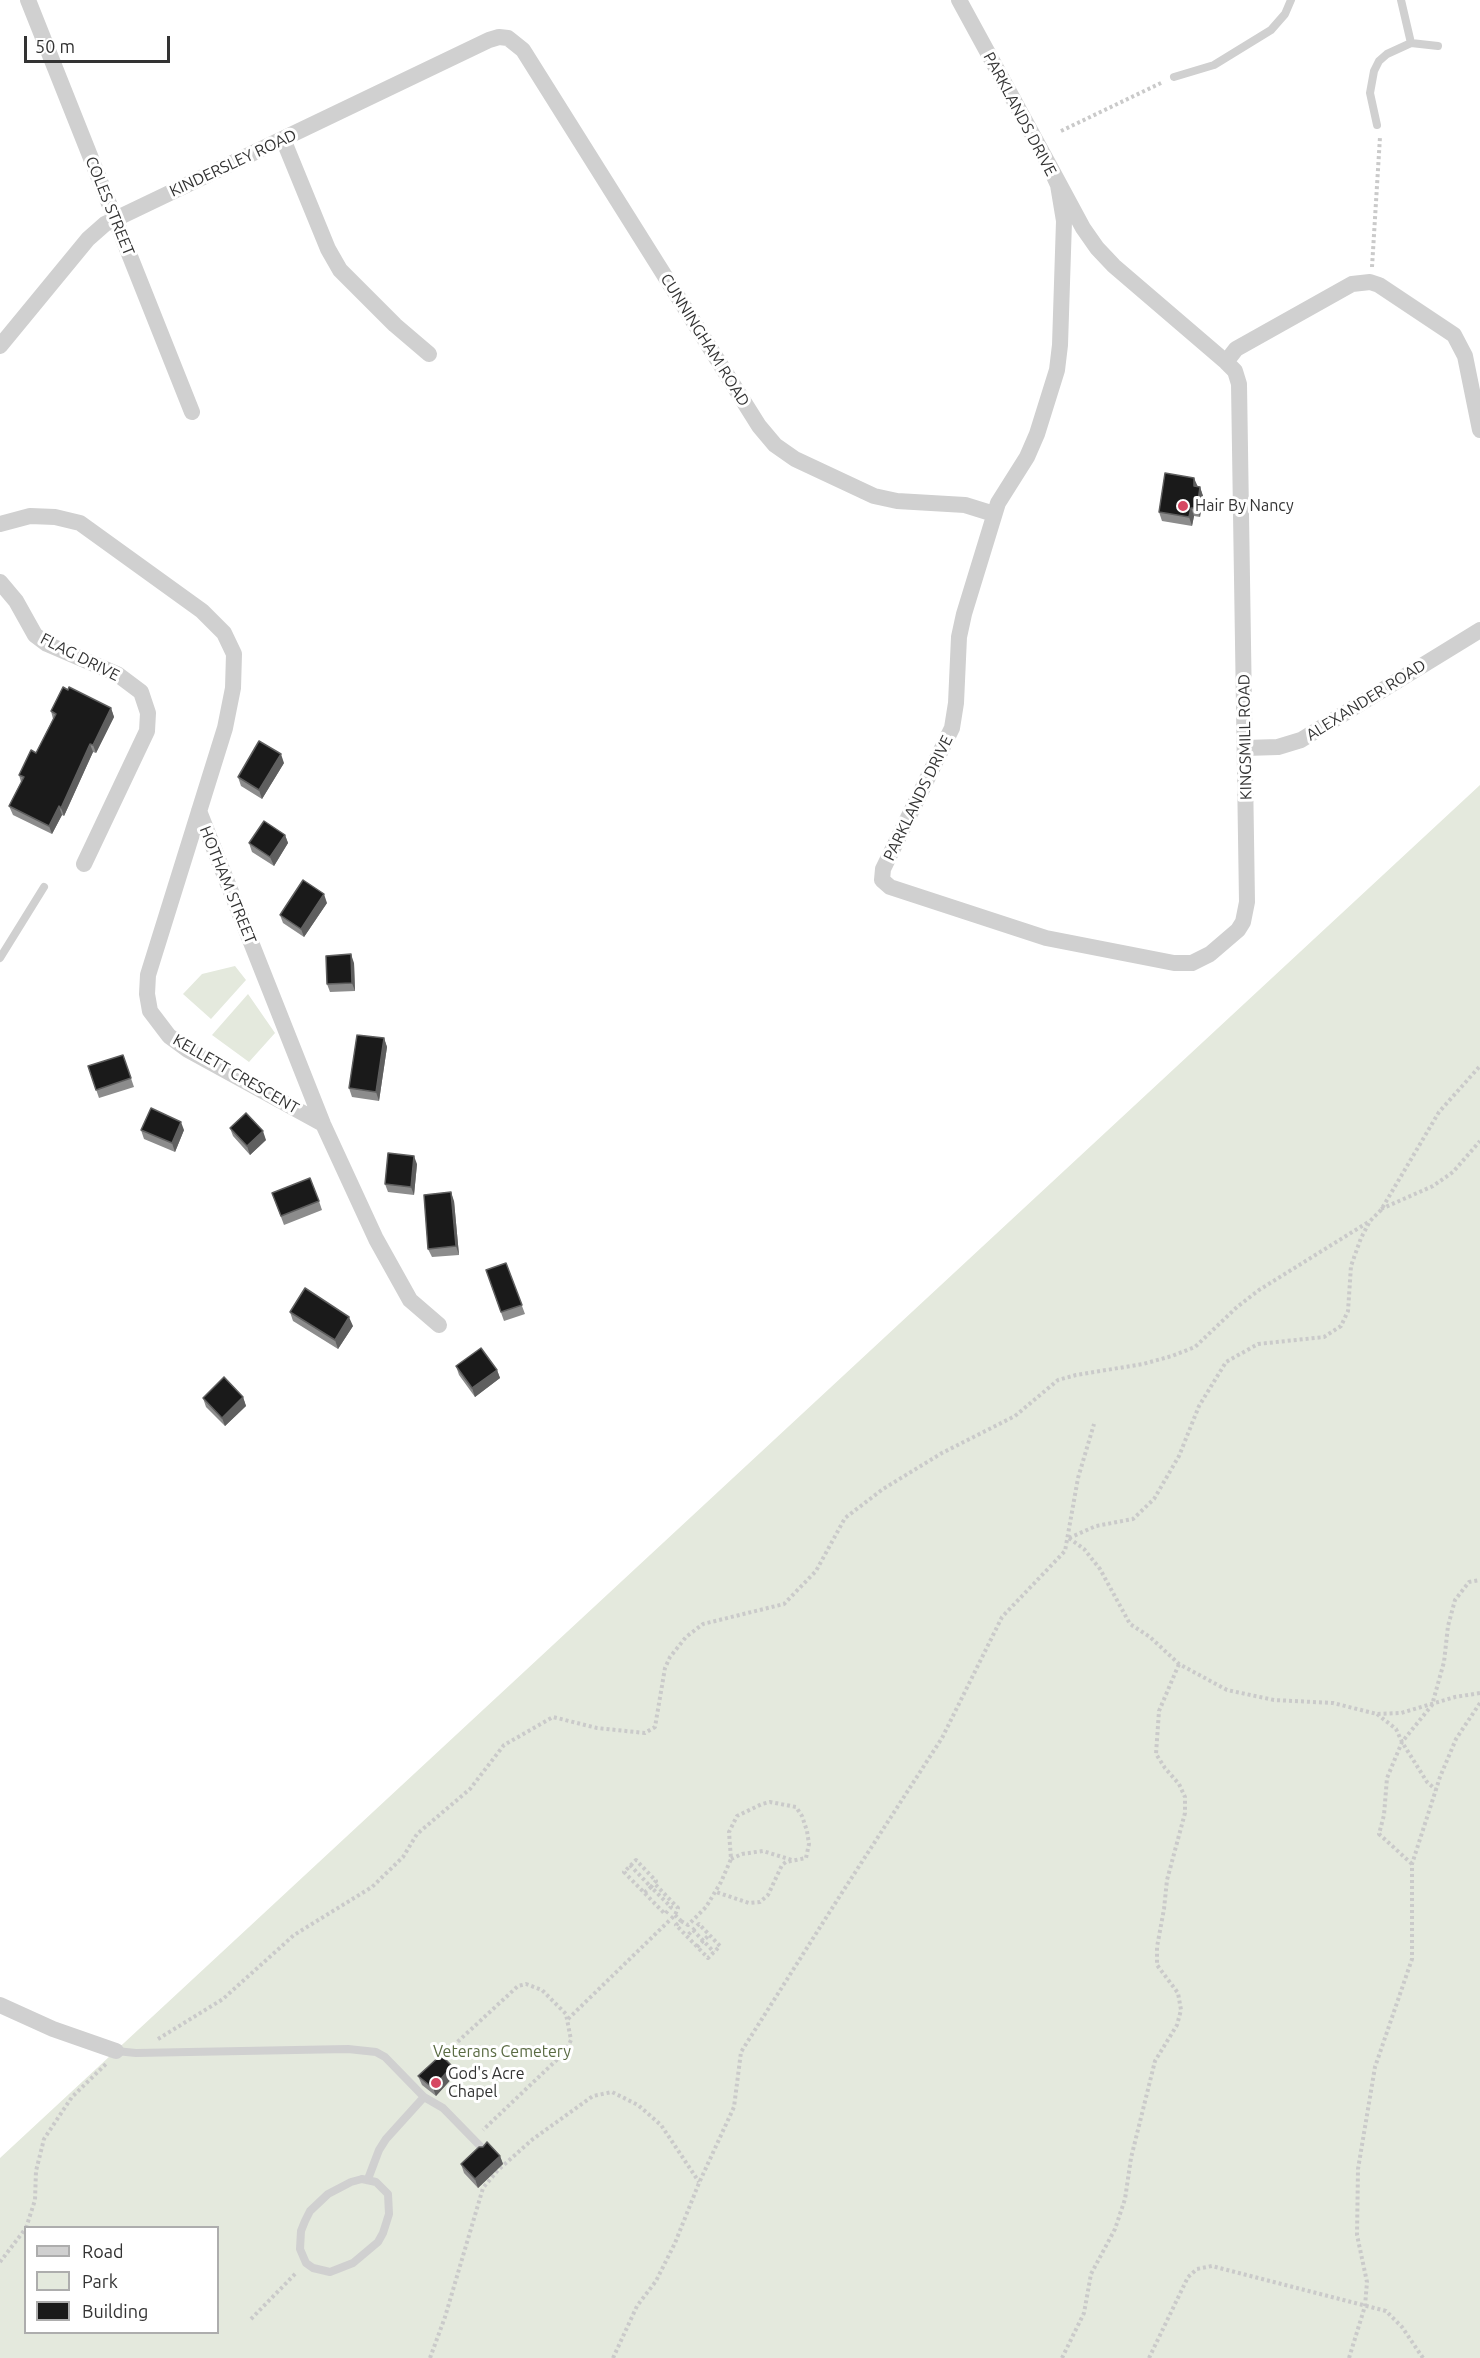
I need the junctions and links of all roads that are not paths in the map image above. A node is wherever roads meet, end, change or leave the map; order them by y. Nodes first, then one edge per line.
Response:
1 (28, 0) edge
2 (959, 0) edge
3 (1291, 0) edge
4 (1401, 0) edge
5 (508, 38) joint
6 (1411, 43) junction
7 (1438, 45) dead end
8 (1174, 77) road end
9 (1377, 125) road end
10 (283, 139) junction
11 (115, 218) junction
12 (1073, 228) junction
13 (0, 346) edge
14 (429, 354) dead end
15 (1226, 362) junction
16 (192, 412) dead end
17 (1480, 429) edge
18 (994, 514) junction
19 (0, 524) edge
20 (0, 582) edge
21 (1480, 630) edge
22 (1245, 748) junction
23 (199, 811) junction
24 (84, 864) dead end
25 (882, 880) joint
26 (44, 886) dead end
27 (0, 958) edge
28 (323, 1124) junction
29 (439, 1325) dead end
30 (0, 2005) edge
31 (116, 2050) joint
32 (424, 2097) junction
33 (484, 2150) edge
34 (368, 2179) junction

1 - 11 street, COLES STREET
2 - 12 street, PARKLANDS DRIVE
3 - 8 lane
4 - 6 lane
5 - 10 street, KINDERSLEY ROAD
5 - 18 street, CUNNINGHAM ROAD
6 - 7 lane
6 - 9 lane
10 - 11 street, KINDERSLEY ROAD
10 - 14 street
11 - 13 street, KINDERSLEY ROAD
11 - 16 street, COLES STREET
12 - 15 street, KINGSMILL ROAD
12 - 18 street, PARKLANDS DRIVE
15 - 17 street
15 - 22 street, KINGSMILL ROAD
18 - 25 street, PARKLANDS DRIVE
19 - 23 street, HOTHAM STREET
20 - 24 street, FLAG DRIVE
21 - 22 street, ALEXANDER ROAD
22 - 25 street, KINGSMILL ROAD
23 - 28 street, HOTHAM STREET
23 - 28 street, KELLETT CRESCENT
26 - 27 lane
28 - 29 street, HOTHAM STREET
30 - 31 street
31 - 32 lane
32 - 33 lane
32 - 34 lane
34 - 34 lane

